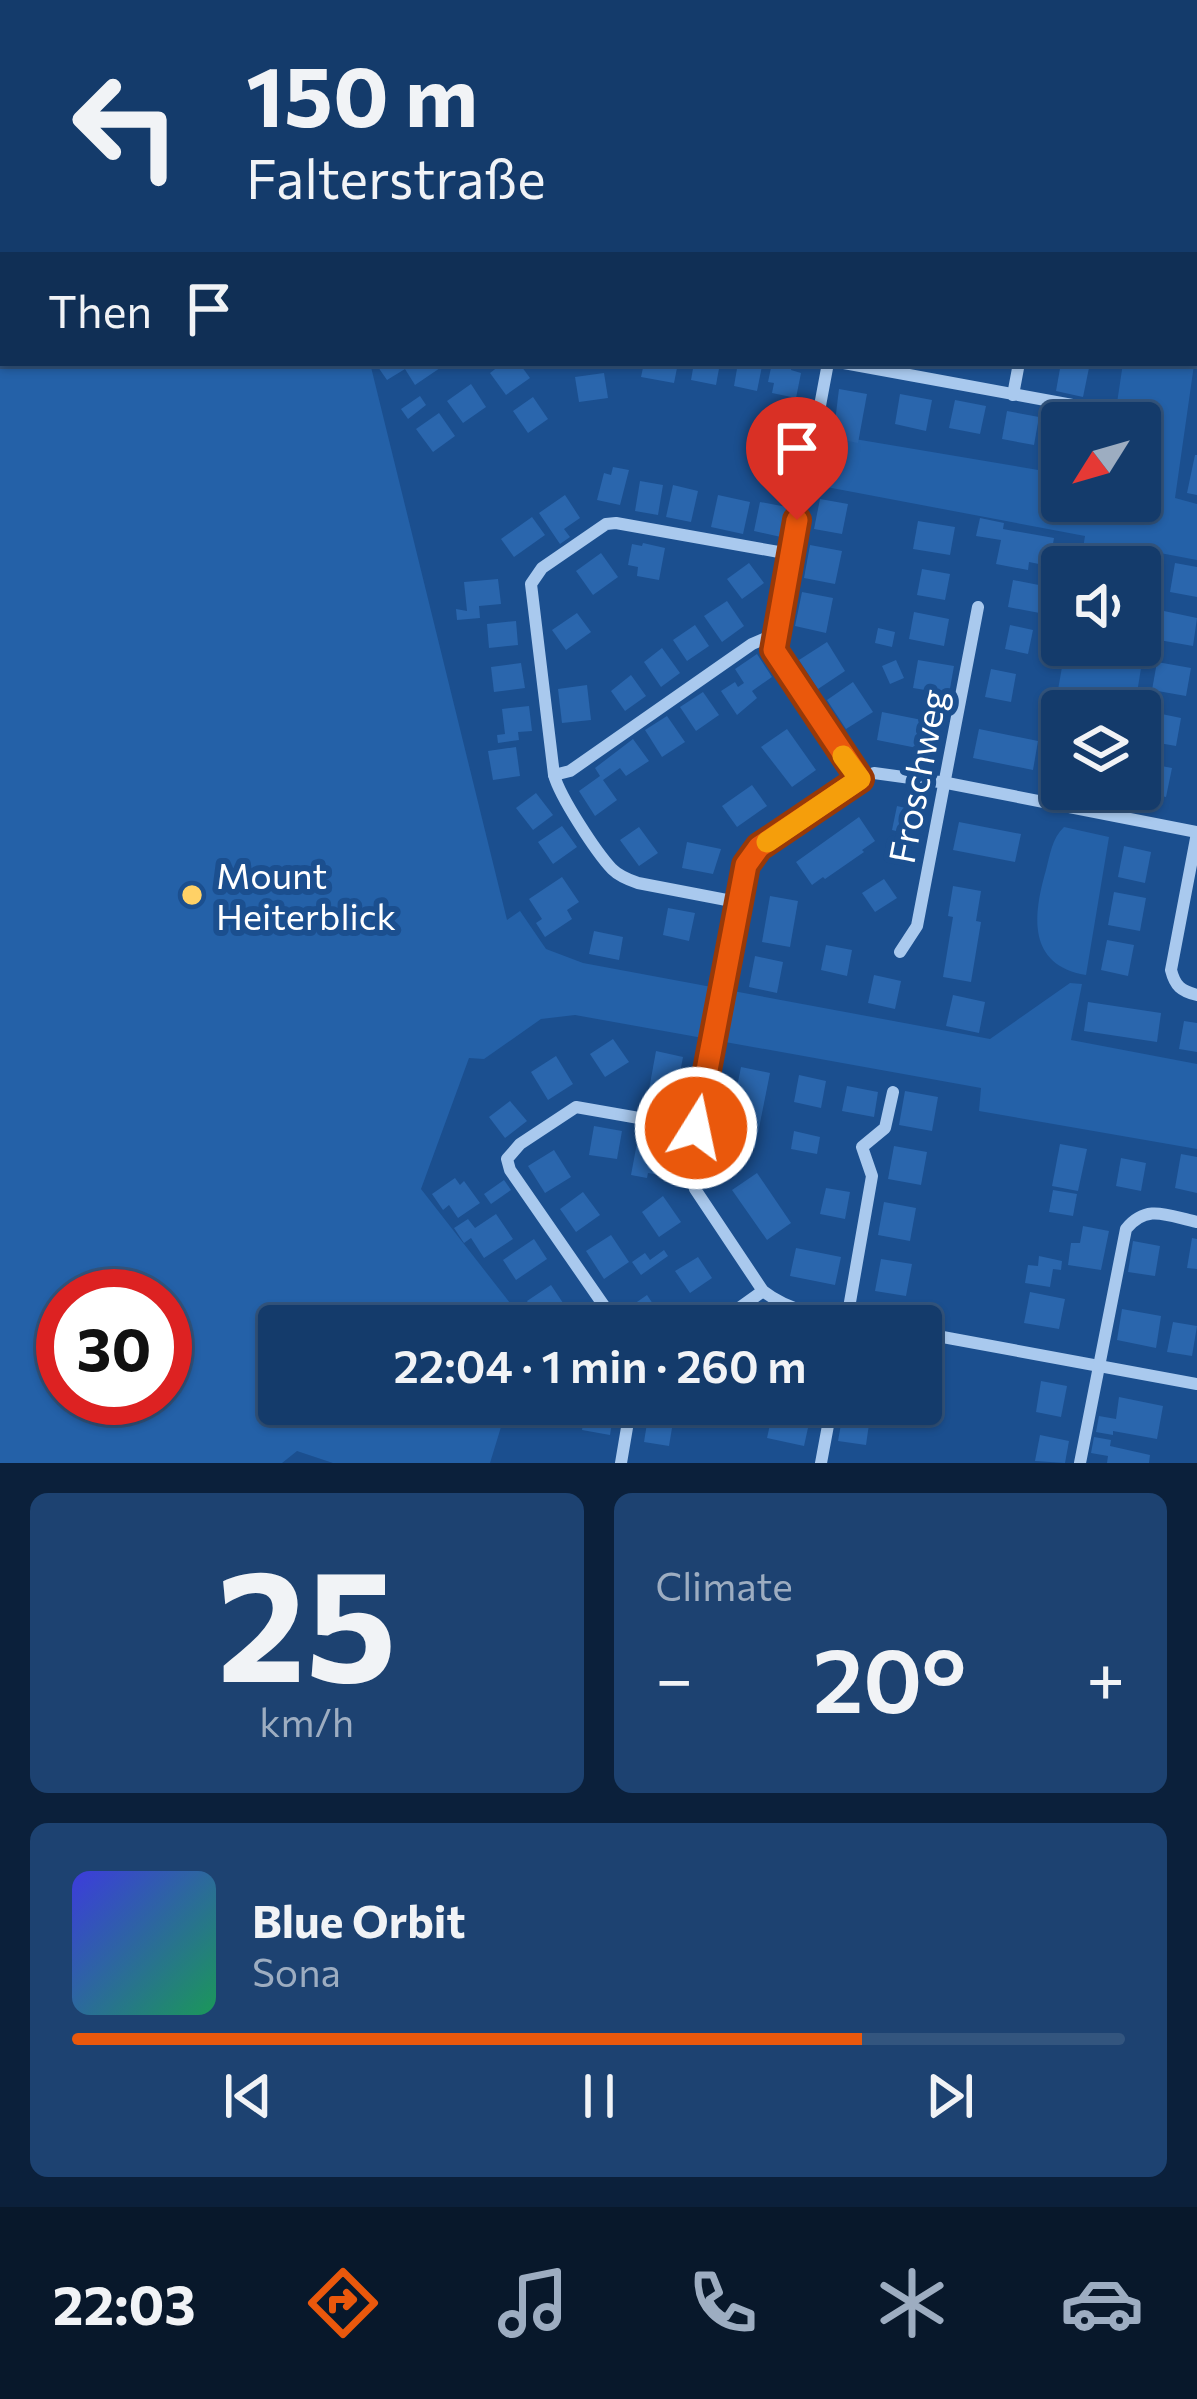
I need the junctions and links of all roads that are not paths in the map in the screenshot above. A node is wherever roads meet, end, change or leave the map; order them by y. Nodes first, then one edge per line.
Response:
1 (827, 366) edge
2 (860, 366) edge
3 (1018, 366) edge
4 (1012, 395) junction
5 (1050, 402) edge
6 (790, 554) junction
7 (978, 607) dead end
8 (775, 640) junction
9 (554, 776) junction
10 (860, 779) junction
11 (947, 783) junction
12 (1197, 832) edge
13 (737, 902) junction
14 (900, 952) dead end
15 (1197, 994) edge
16 (893, 1093) dead end
17 (696, 1128) junction
18 (1197, 1222) edge
19 (763, 1292) junction
20 (604, 1305) edge
21 (744, 1305) edge
22 (784, 1305) edge
23 (850, 1305) edge
24 (942, 1337) edge
25 (1100, 1366) junction
26 (1197, 1384) edge
27 (627, 1425) edge
28 (828, 1425) edge
29 (621, 1463) edge
30 (821, 1463) edge
31 (1080, 1463) edge

1 - 6 street
2 - 4 street
3 - 4 street
4 - 5 street
6 - 8 street
6 - 9 street
7 - 11 street, Froschweg
8 - 9 street
8 - 10 street
9 - 13 street
10 - 11 street
10 - 13 street
11 - 12 street
11 - 14 street, Froschweg
12 - 15 street
13 - 17 street
16 - 23 street
17 - 19 street
17 - 20 street
18 - 25 street
19 - 21 street
19 - 22 street
24 - 25 street
25 - 26 street
25 - 31 street
27 - 29 street
28 - 30 street

